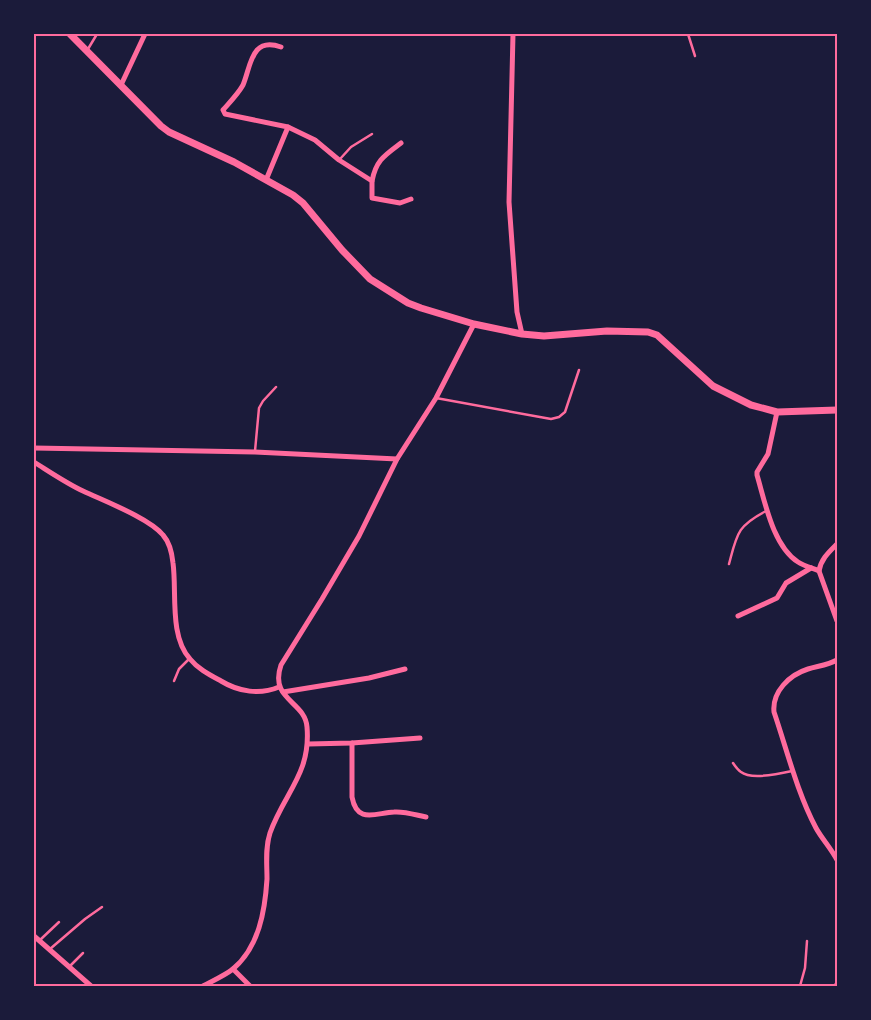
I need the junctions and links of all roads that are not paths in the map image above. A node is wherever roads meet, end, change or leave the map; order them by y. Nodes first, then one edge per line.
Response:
1 (70, 34) edge
2 (97, 34) edge
3 (146, 34) edge
4 (513, 34) edge
5 (688, 34) edge
6 (281, 47) dead end
7 (88, 50) junction
8 (695, 56) dead end
9 (121, 85) junction
10 (288, 127) junction
11 (372, 134) dead end
12 (401, 143) dead end
13 (339, 160) junction
14 (266, 180) junction
15 (372, 181) junction
16 (411, 199) dead end
17 (474, 324) junction
18 (522, 334) junction
19 (579, 370) dead end
20 (276, 387) dead end
21 (436, 398) junction
22 (837, 410) edge
23 (777, 412) junction
24 (34, 448) edge
25 (255, 452) junction
26 (397, 459) junction
27 (34, 462) edge
28 (768, 511) junction
29 (837, 544) edge
30 (729, 564) dead end
31 (811, 568) junction
32 (819, 571) junction
33 (738, 616) dead end
34 (837, 621) edge
35 (189, 659) junction
36 (837, 660) edge
37 (405, 669) dead end
38 (174, 681) dead end
39 (279, 687) junction
40 (283, 692) junction
41 (420, 738) dead end
42 (352, 743) junction
43 (308, 744) junction
44 (733, 763) dead end
45 (793, 770) junction
46 (426, 817) dead end
47 (837, 860) edge
48 (102, 907) dead end
49 (59, 922) dead end
50 (34, 936) edge
51 (39, 941) junction
52 (808, 942) dead end
53 (48, 950) junction
54 (83, 953) dead end
55 (69, 968) junction
56 (233, 969) junction
57 (91, 986) edge
58 (203, 986) edge
59 (250, 986) edge
60 (800, 986) edge

1 - 7 street
2 - 7 lane
3 - 9 street
4 - 18 street
5 - 8 lane
6 - 10 street
7 - 9 street
9 - 14 street
10 - 13 street
10 - 14 street
11 - 13 lane
12 - 15 street
13 - 15 street
14 - 17 street
15 - 16 street
17 - 18 street
17 - 21 street
18 - 23 street
19 - 21 lane
20 - 25 lane
21 - 26 street
22 - 23 street
23 - 28 street
24 - 25 street
25 - 26 street
26 - 39 street
27 - 35 street
28 - 30 lane
28 - 31 street
29 - 32 street
31 - 32 street
31 - 33 street
32 - 34 street
35 - 38 lane
35 - 39 street
36 - 45 street
37 - 40 street
39 - 40 street
40 - 43 street
41 - 42 street
42 - 43 street
42 - 46 street
43 - 56 street
44 - 45 lane
45 - 47 street
48 - 53 lane
49 - 51 lane
50 - 51 street
51 - 53 street
52 - 60 lane
53 - 55 street
54 - 55 lane
55 - 57 street
56 - 58 street
56 - 59 street

